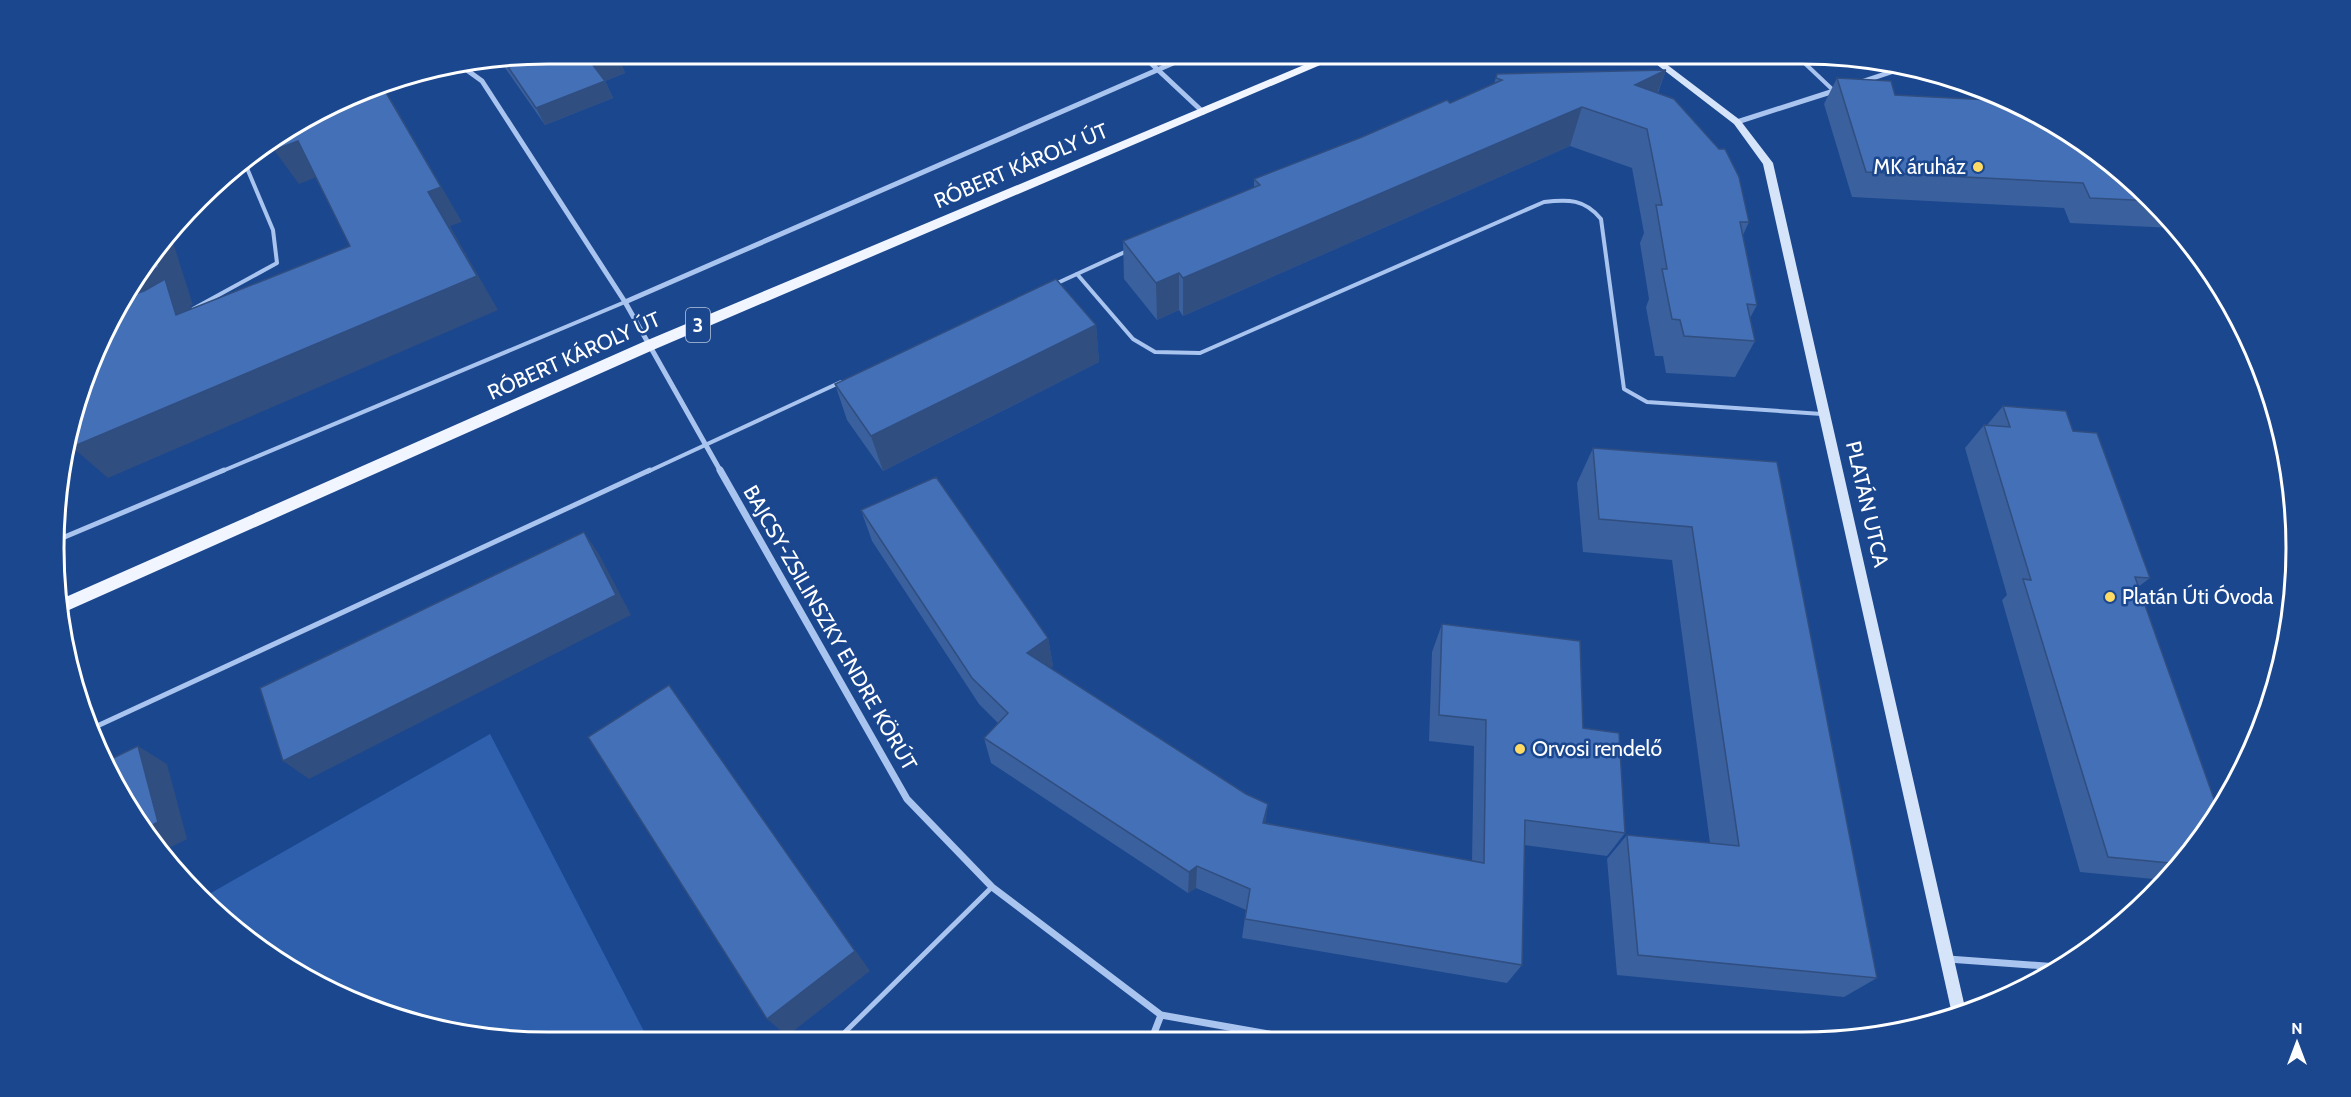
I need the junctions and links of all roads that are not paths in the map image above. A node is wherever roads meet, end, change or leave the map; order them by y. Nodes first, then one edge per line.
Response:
1 (1153, 64) edge
2 (1171, 64) edge
3 (1316, 64) edge
4 (1660, 64) edge
5 (1806, 64) edge
6 (1159, 69) junction
7 (469, 72) edge
8 (1889, 73) edge
9 (1855, 84) edge
10 (1844, 87) edge
11 (1834, 91) junction
12 (1203, 112) junction
13 (1737, 122) junction
14 (248, 170) edge
15 (1131, 249) edge
16 (1077, 274) junction
17 (1045, 288) edge
18 (625, 302) junction
19 (184, 314) edge
20 (648, 346) junction
21 (843, 381) edge
22 (1825, 414) junction
23 (705, 444) junction
24 (65, 537) edge
25 (68, 603) edge
26 (98, 726) edge
27 (992, 887) junction
28 (1948, 959) junction
29 (2047, 966) edge
30 (1958, 1007) edge
31 (1161, 1015) junction
32 (845, 1032) edge
33 (1154, 1032) edge
34 (1257, 1032) edge

1 - 6 street
2 - 6 street
3 - 12 main road, RÓBERT KÁROLY ÚT / 3
4 - 13 street, PLATÁN UTCA
5 - 11 lane
6 - 12 street
6 - 18 street
7 - 18 street, BAJCSY-ZSILINSZKY ENDRE KÖRÚT
8 - 9 street
10 - 11 street
11 - 13 street
12 - 20 main road, RÓBERT KÁROLY ÚT / 3
13 - 22 street, PLATÁN UTCA
14 - 19 lane
15 - 16 lane
16 - 17 lane
16 - 22 lane
18 - 20 street, BAJCSY-ZSILINSZKY ENDRE KÖRÚT
18 - 24 lane
20 - 23 street, BAJCSY-ZSILINSZKY ENDRE KÖRÚT
20 - 25 main road, RÓBERT KÁROLY ÚT / 3
21 - 23 lane
22 - 28 street, PLATÁN UTCA
23 - 26 lane
23 - 27 street, BAJCSY-ZSILINSZKY ENDRE KÖRÚT
27 - 31 street, BAJCSY-ZSILINSZKY ENDRE KÖRÚT
27 - 32 lane
28 - 29 street
28 - 30 street, PLATÁN UTCA
31 - 33 street
31 - 34 street, BAJCSY-ZSILINSZKY ENDRE KÖRÚT

